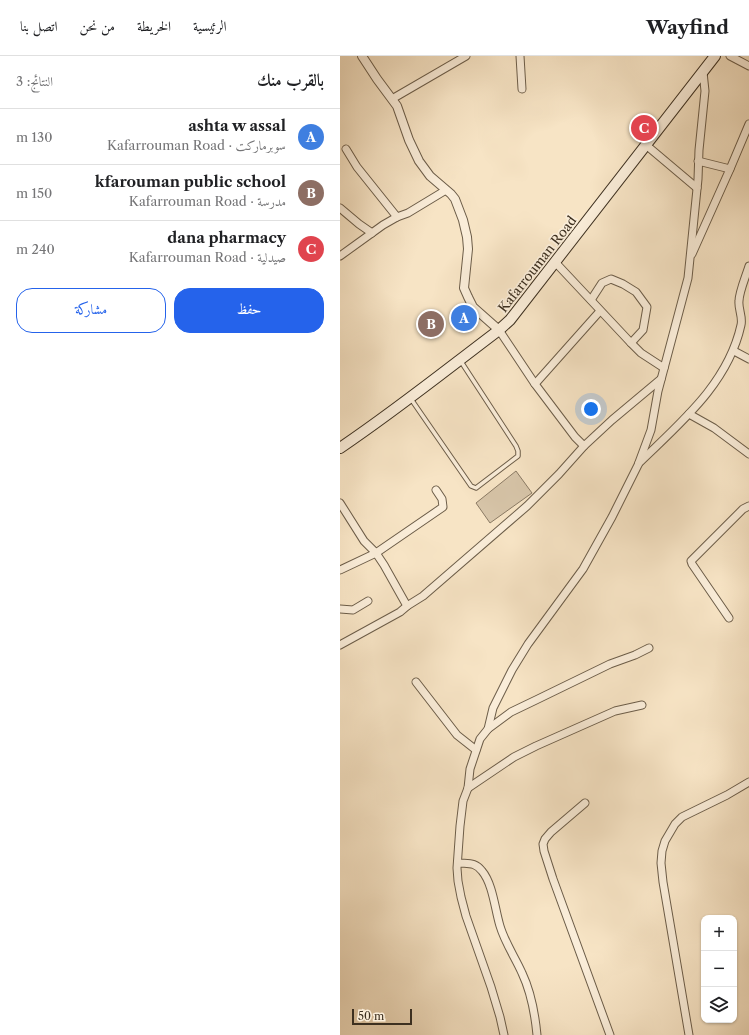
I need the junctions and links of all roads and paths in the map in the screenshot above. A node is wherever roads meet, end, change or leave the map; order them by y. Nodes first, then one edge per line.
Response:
1 (362, 56) edge
2 (466, 56) edge
3 (520, 56) edge
4 (715, 56) edge
5 (730, 56) edge
6 (749, 66) edge
7 (703, 72) junction
8 (522, 88) dead end
9 (392, 98) junction
10 (749, 124) edge
11 (646, 145) junction
12 (346, 150) dead end
13 (698, 162) junction
14 (730, 169) junction
15 (697, 188) junction
16 (446, 190) junction
17 (340, 208) edge
18 (397, 217) junction
19 (372, 233) junction
20 (340, 256) edge
21 (689, 259) junction
22 (555, 262) junction
23 (749, 266) edge
24 (746, 284) edge
25 (591, 300) junction
26 (600, 311) junction
27 (499, 330) junction
28 (631, 344) junction
29 (734, 351) junction
30 (749, 359) edge
31 (460, 360) junction
32 (664, 368) junction
33 (661, 379) junction
34 (535, 384) junction
35 (410, 398) junction
36 (689, 414) junction
37 (584, 446) junction
38 (340, 448) edge
39 (749, 454) edge
40 (638, 465) junction
41 (436, 490) dead end
42 (340, 503) edge
43 (749, 506) edge
44 (376, 553) junction
45 (340, 570) edge
46 (368, 601) dead end
47 (407, 606) junction
48 (340, 609) edge
49 (729, 618) dead end
50 (340, 646) edge
51 (649, 648) dead end
52 (416, 682) dead end
53 (642, 704) dead end
54 (488, 729) junction
55 (476, 750) junction
56 (749, 782) edge
57 (468, 788) junction
58 (585, 803) dead end
59 (458, 863) junction
60 (504, 1035) edge
61 (537, 1035) edge
62 (610, 1035) edge
63 (689, 1035) edge

1 - 9 street
2 - 9 street
3 - 8 street
4 - 7 main road, Kafarrouman Road
5 - 6 street
7 - 11 main road, Kafarrouman Road
7 - 13 street
9 - 16 street
10 - 14 street
11 - 15 street
11 - 22 main road, Kafarrouman Road
12 - 18 street
13 - 14 street
13 - 15 street
14 - 21 street
15 - 21 street
16 - 18 street
16 - 27 street
17 - 19 street
18 - 19 street
19 - 20 street
21 - 32 street
22 - 25 street
22 - 27 main road, Kafarrouman Road
23 - 24 street
24 - 29 street
25 - 26 street
25 - 28 street
26 - 28 street
26 - 34 street
27 - 31 main road, Kafarrouman Road
27 - 34 street
28 - 32 street
29 - 30 street
29 - 36 street
31 - 35 main road, Kafarrouman Road
31 - 35 lane
32 - 33 street
33 - 37 street
33 - 40 street
34 - 37 street
35 - 38 main road, Kafarrouman Road
36 - 39 street
36 - 40 street
37 - 47 street
40 - 54 street
41 - 44 street
42 - 44 street
43 - 49 street
44 - 45 street
44 - 47 street
46 - 48 street
47 - 50 street
51 - 54 street
52 - 55 street
53 - 57 street
54 - 55 street
55 - 57 street
56 - 63 street
57 - 59 street
58 - 62 street
59 - 60 street
59 - 61 street

